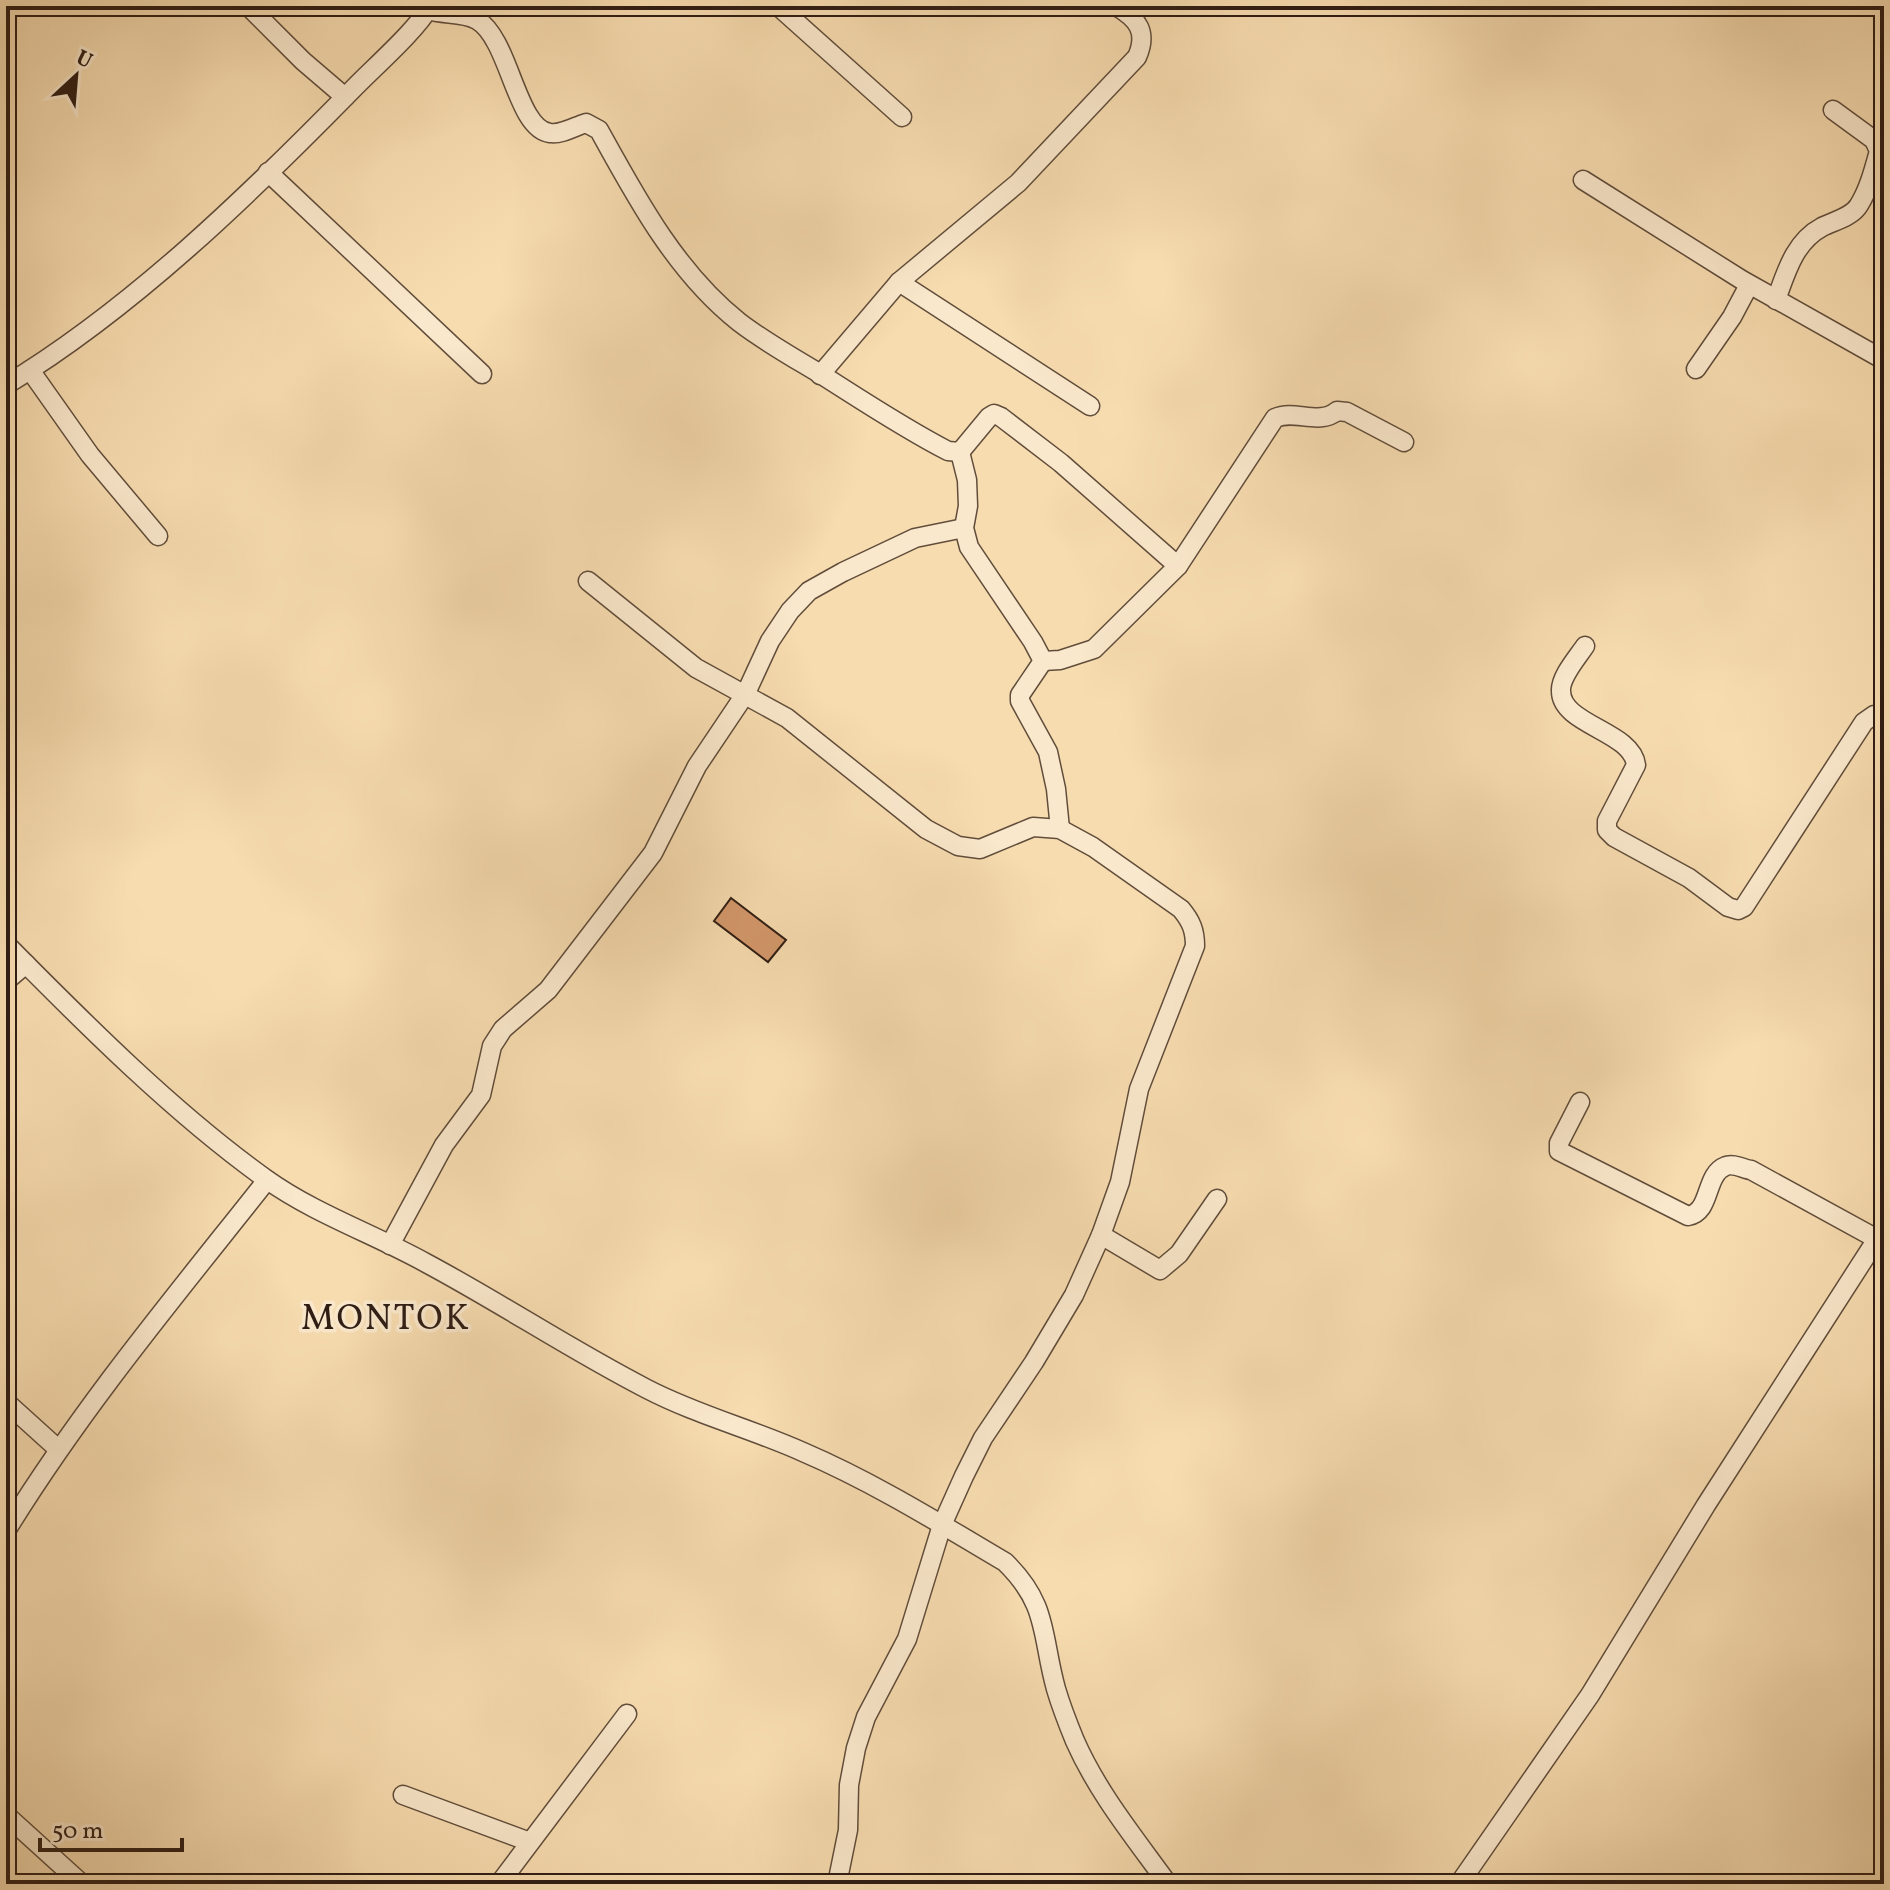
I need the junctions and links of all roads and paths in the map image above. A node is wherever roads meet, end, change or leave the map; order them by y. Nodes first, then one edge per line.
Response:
1 (248, 6) edge
2 (778, 6) edge
3 (1116, 6) edge
4 (429, 8) edge
5 (345, 97) junction
6 (1833, 110) dead end
7 (902, 117) dead end
8 (268, 172) junction
9 (1583, 180) dead end
10 (899, 282) junction
11 (1749, 285) junction
12 (1776, 300) junction
13 (1884, 360) edge
14 (1696, 369) dead end
15 (30, 370) junction
16 (482, 374) dead end
17 (820, 375) junction
18 (6, 385) edge
19 (1090, 406) dead end
20 (1404, 442) dead end
21 (960, 452) junction
22 (964, 528) junction
23 (158, 536) dead end
24 (1178, 566) junction
25 (588, 581) dead end
26 (1585, 646) dead end
27 (1043, 661) junction
28 (746, 693) junction
29 (1884, 716) edge
30 (1060, 829) junction
31 (6, 944) edge
32 (26, 964) junction
33 (6, 981) edge
34 (1580, 1102) dead end
35 (267, 1180) junction
36 (1217, 1199) dead end
37 (1880, 1233) edge
38 (1101, 1235) junction
39 (390, 1245) junction
40 (6, 1402) edge
41 (58, 1449) junction
42 (942, 1525) junction
43 (6, 1531) edge
44 (627, 1714) dead end
45 (403, 1795) dead end
46 (6, 1815) edge
47 (530, 1842) junction
48 (82, 1884) edge
49 (499, 1884) edge
50 (837, 1884) edge
51 (1168, 1884) edge
52 (1459, 1884) edge

1 - 5 street
2 - 7 street
3 - 10 street
4 - 5 street
4 - 17 street
5 - 8 street
6 - 12 street
8 - 15 street
8 - 16 street
9 - 11 street
10 - 17 street
10 - 19 street
11 - 12 street
11 - 14 street
12 - 13 street
15 - 18 street
15 - 23 street
17 - 21 street
20 - 24 street
21 - 22 street
21 - 24 street
22 - 27 street
22 - 28 street
24 - 27 street
25 - 28 street
26 - 29 street
27 - 30 street
28 - 30 street
28 - 39 street
30 - 38 street
31 - 32 street
32 - 33 street
32 - 35 street
34 - 37 street
35 - 39 street
35 - 41 street
36 - 38 street
37 - 52 street
38 - 42 street
39 - 42 street
40 - 41 street
41 - 43 street
42 - 50 street
42 - 51 street
44 - 47 street
45 - 47 street
46 - 48 street
47 - 49 street

